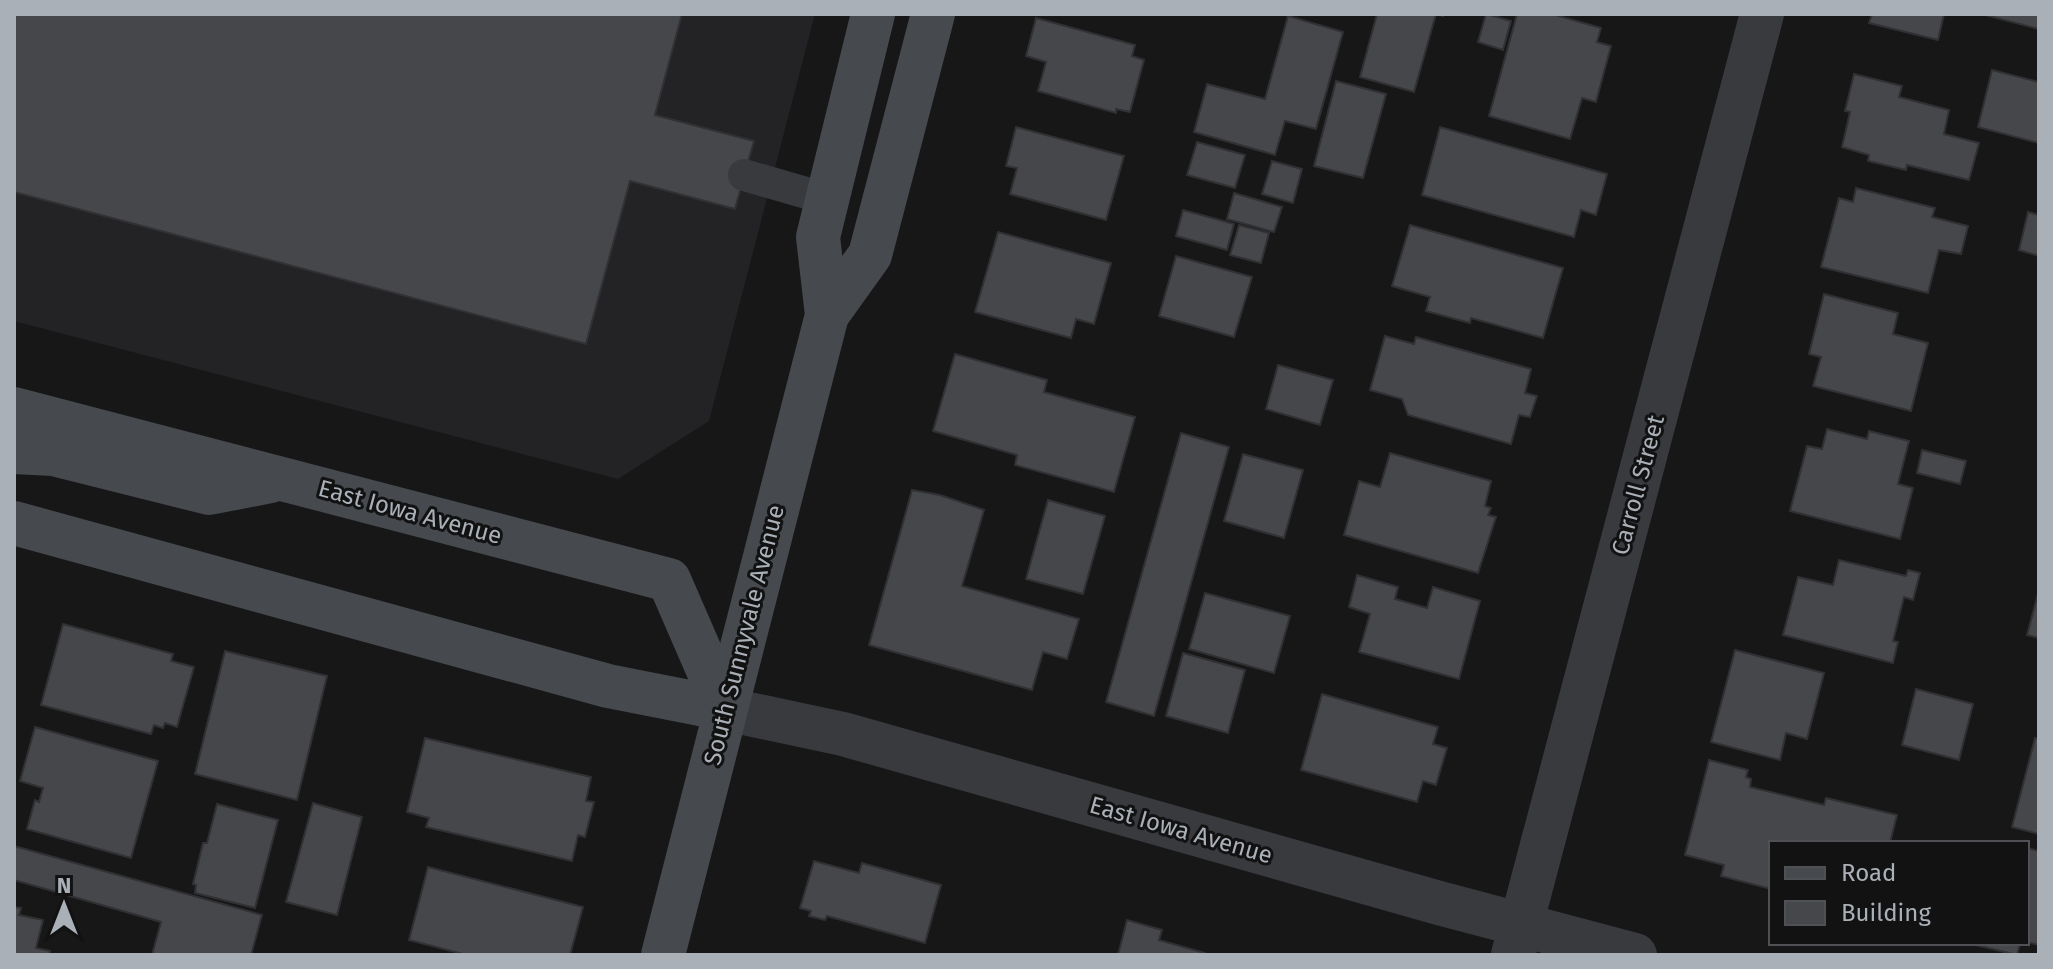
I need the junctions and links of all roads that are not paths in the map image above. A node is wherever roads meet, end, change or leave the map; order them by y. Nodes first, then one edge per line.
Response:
1 (873, 14) edge
2 (933, 14) edge
3 (1762, 14) edge
4 (744, 175) dead end
5 (827, 199) junction
6 (827, 315) junction
7 (14, 409) edge
8 (14, 452) edge
9 (281, 479) junction
10 (14, 523) edge
11 (725, 709) junction
12 (1517, 939) edge
13 (663, 955) edge
14 (1635, 955) edge

1 - 5 street, South Sunnyvale Avenue
2 - 6 street, South Sunnyvale Avenue
3 - 12 street, Carroll Street
4 - 5 lane
5 - 6 street, South Sunnyvale Avenue
6 - 11 street, South Sunnyvale Avenue
7 - 9 street, East Iowa Avenue
8 - 9 street
9 - 11 street, East Iowa Avenue
10 - 11 street, East Iowa Avenue
11 - 12 street, East Iowa Avenue
11 - 13 street, South Sunnyvale Avenue
12 - 14 street, East Iowa Avenue

